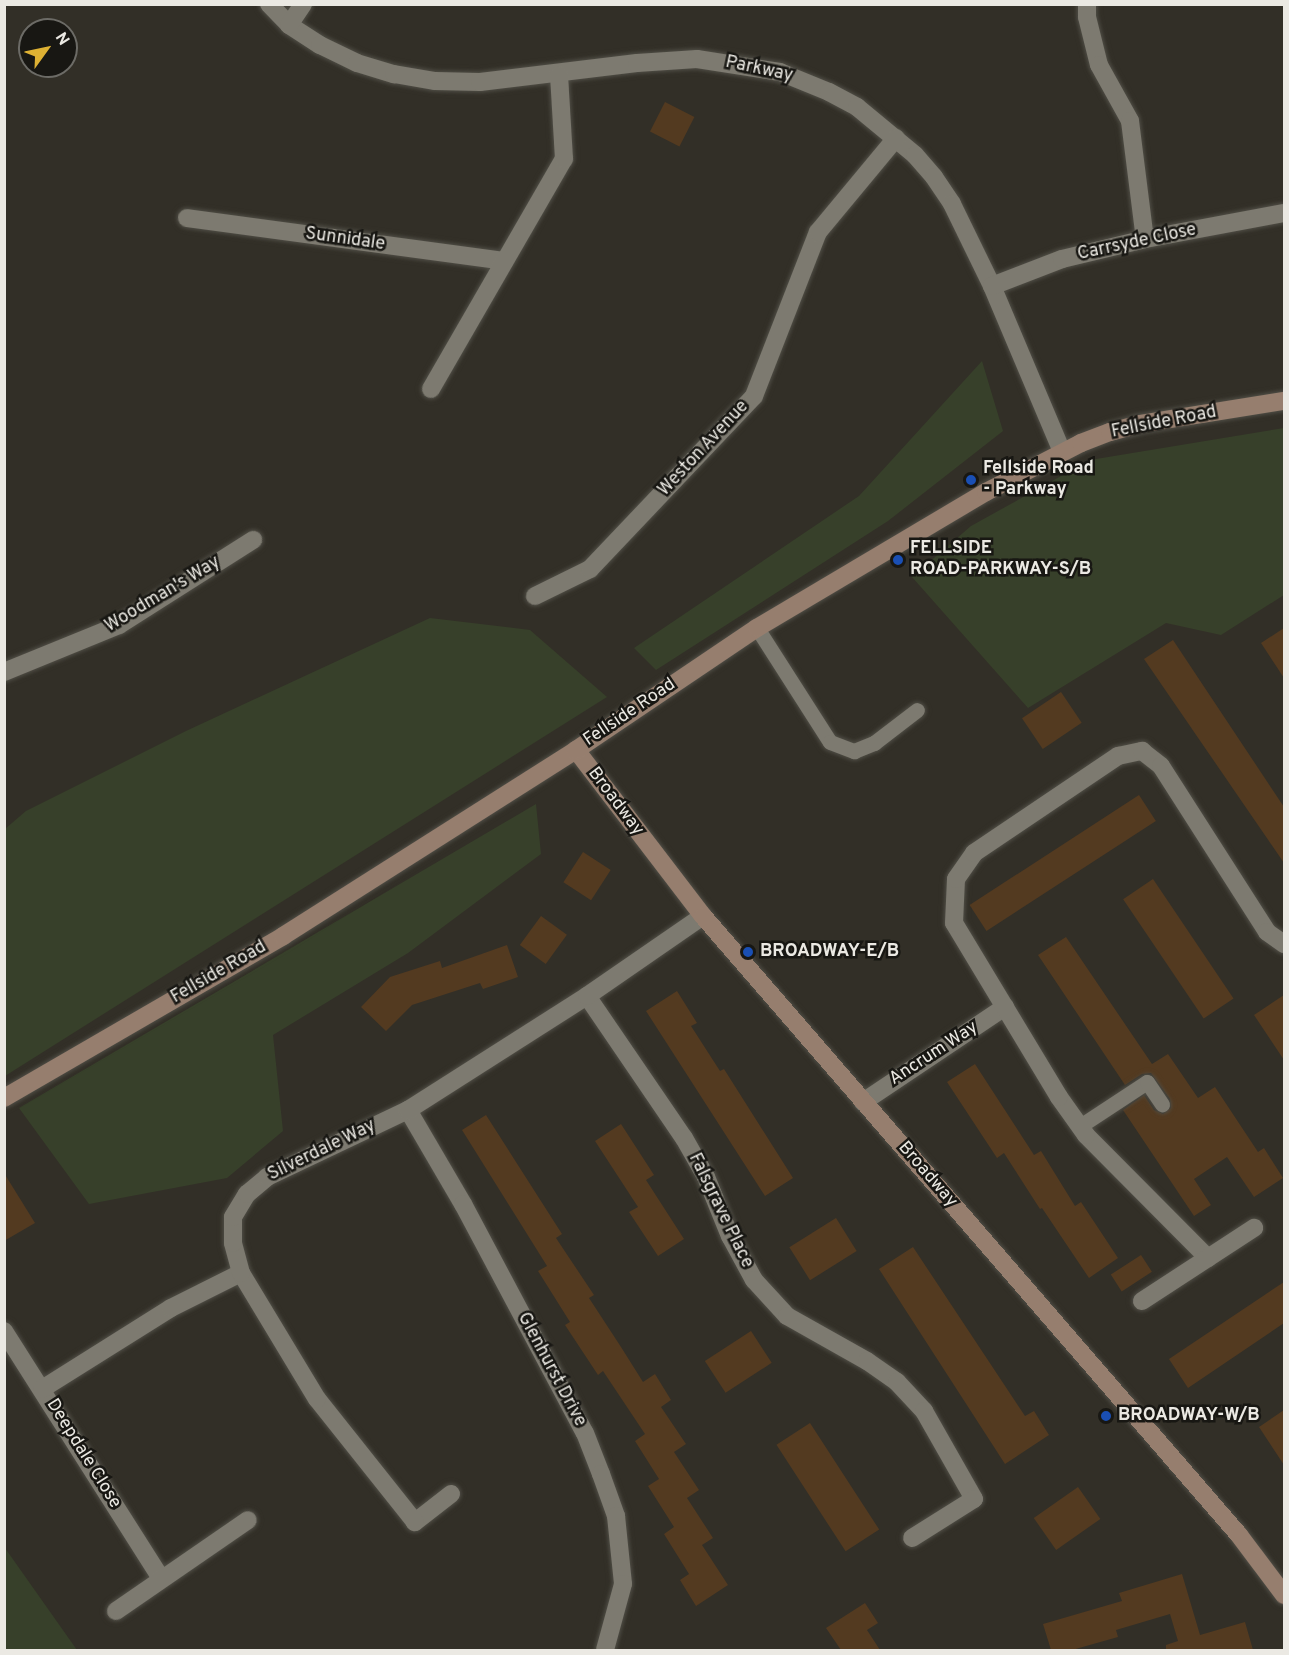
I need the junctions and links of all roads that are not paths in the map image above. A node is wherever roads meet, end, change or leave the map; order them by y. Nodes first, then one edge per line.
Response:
1 (269, 4) edge
2 (303, 4) edge
3 (1087, 4) edge
4 (289, 25) junction
5 (559, 75) junction
6 (896, 138) junction
7 (1284, 213) edge
8 (187, 218) dead end
9 (1145, 239) junction
10 (504, 261) junction
11 (993, 286) junction
12 (431, 389) dead end
13 (1284, 401) edge
14 (1062, 452) junction
15 (254, 540) dead end
16 (535, 596) dead end
17 (758, 628) junction
18 (4, 672) edge
19 (917, 710) dead end
20 (576, 750) junction
21 (703, 916) junction
22 (1284, 944) edge
23 (586, 996) junction
24 (1005, 1007) junction
25 (4, 1098) edge
26 (863, 1102) junction
27 (1162, 1104) dead end
28 (408, 1110) junction
29 (1080, 1126) junction
30 (1254, 1228) dead end
31 (1208, 1258) junction
32 (241, 1273) junction
33 (1142, 1301) dead end
34 (4, 1331) edge
35 (42, 1389) junction
36 (451, 1494) dead end
37 (248, 1520) dead end
38 (912, 1538) dead end
39 (161, 1578) junction
40 (1284, 1595) edge
41 (116, 1611) dead end
42 (605, 1650) edge

1 - 4 street, Parkway
2 - 4 street
3 - 9 street
4 - 5 street, Parkway
5 - 6 street, Parkway
5 - 10 street
6 - 11 street, Parkway
6 - 16 street, Weston Avenue
7 - 9 street, Carrsyde Close
8 - 10 street, Sunnidale
9 - 11 street, Carrsyde Close
10 - 12 street
11 - 14 street, Parkway
13 - 14 street, Fellside Road
14 - 17 street, Fellside Road
15 - 18 street, Woodman's Way
17 - 19 lane
17 - 20 street, Fellside Road
20 - 21 street, Broadway
20 - 25 street, Fellside Road
21 - 23 street, Silverdale Way
21 - 26 street, Broadway
22 - 24 street
23 - 28 street, Silverdale Way
23 - 38 street, Falsgrave Place
24 - 26 street, Ancrum Way
24 - 29 street
26 - 40 street, Broadway
27 - 29 lane
28 - 32 street, Silverdale Way
28 - 42 street, Glenhurst Drive
29 - 31 street
30 - 31 street
31 - 33 street
32 - 35 street
32 - 36 street, Silverdale Way
34 - 35 street, Deepdale Close
35 - 39 street, Deepdale Close
37 - 39 street
39 - 41 street

